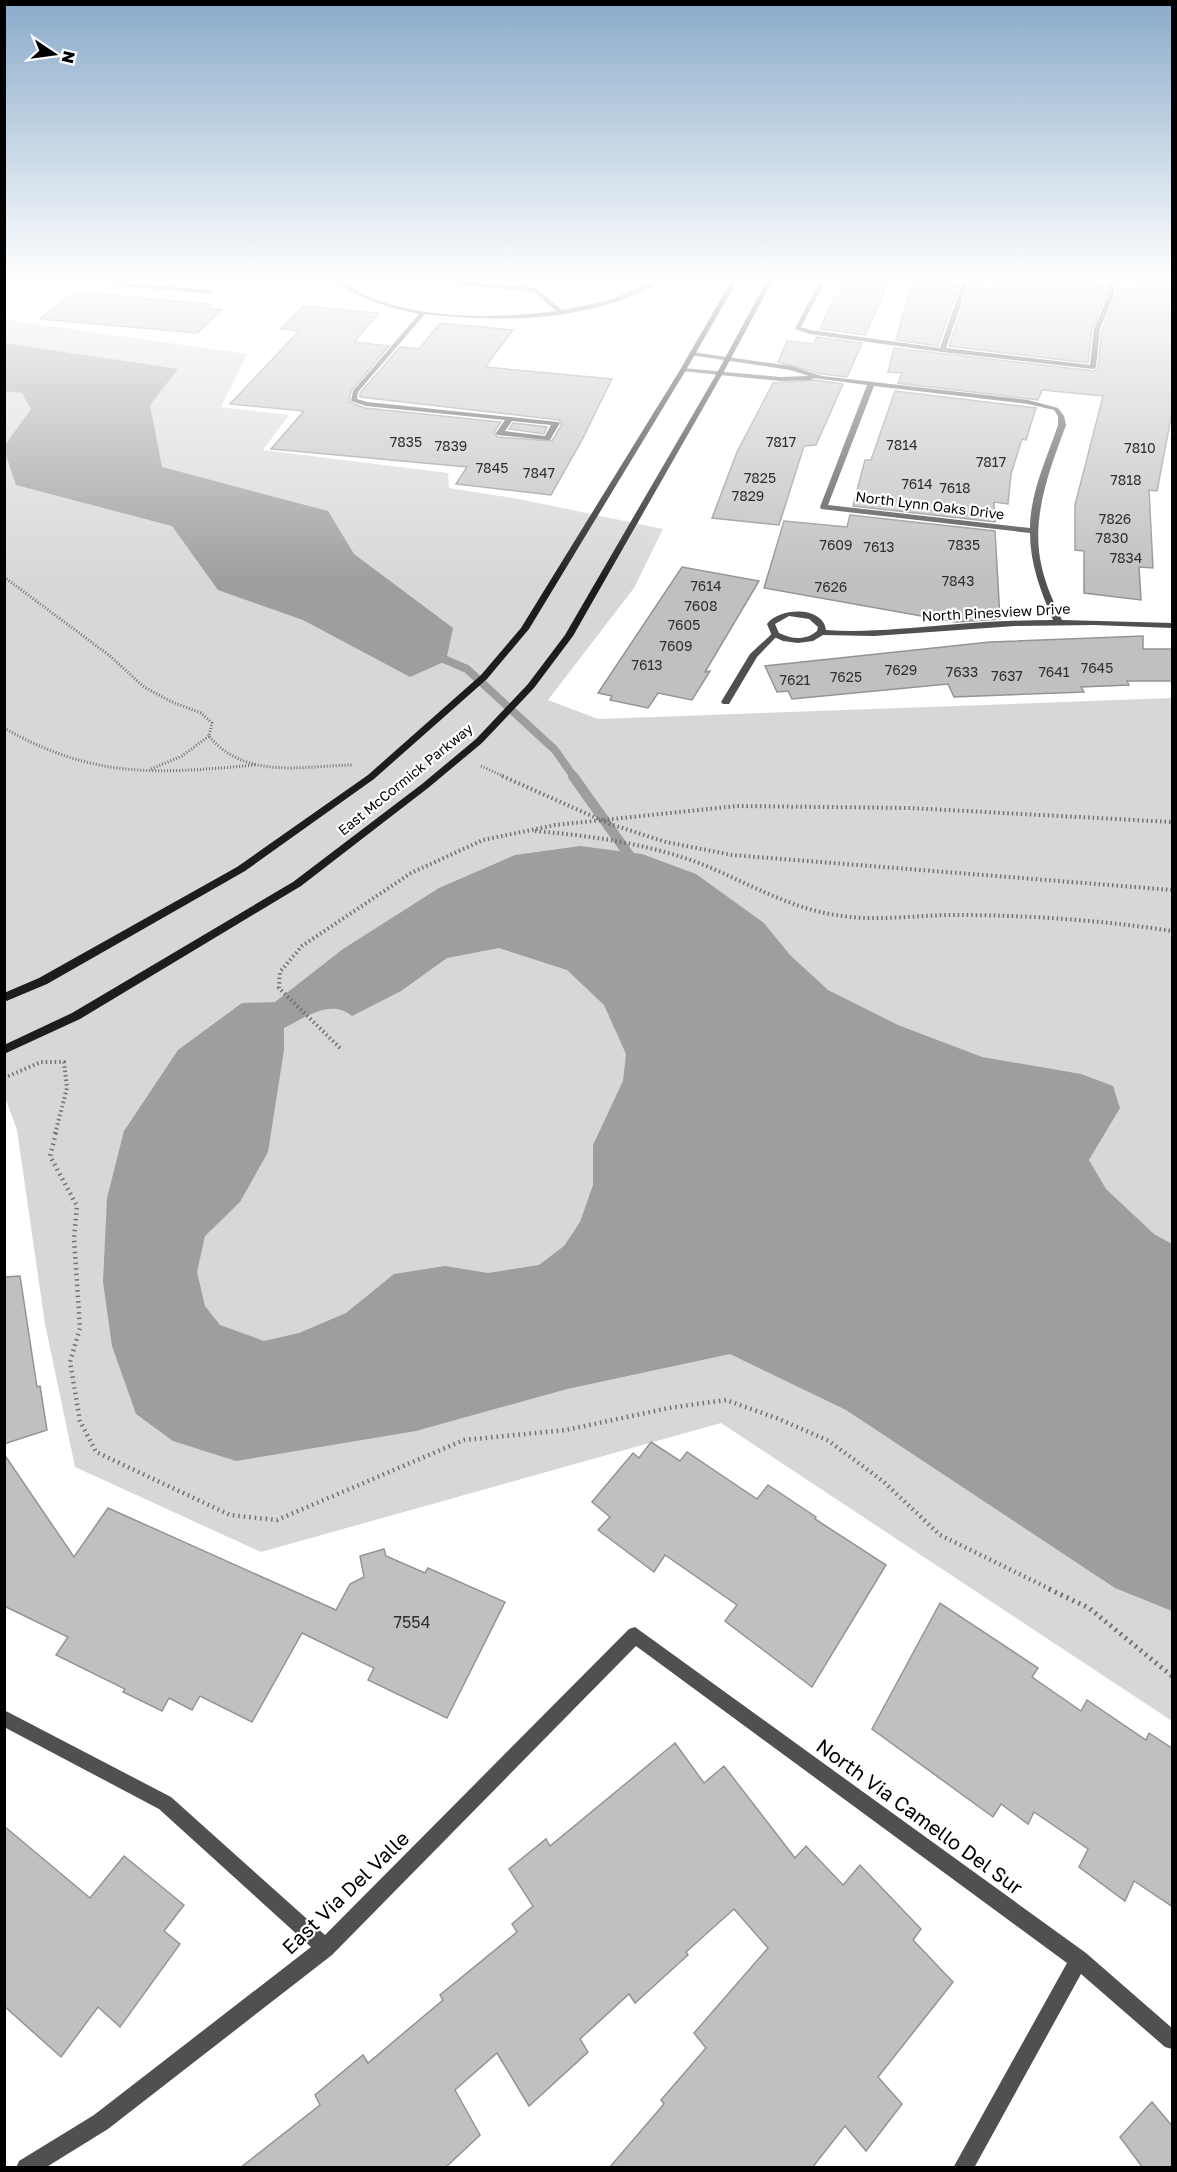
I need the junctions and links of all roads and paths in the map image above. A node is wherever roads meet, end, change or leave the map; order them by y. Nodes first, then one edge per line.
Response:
1 (366, 379) edge
2 (677, 379) edge
3 (716, 379) edge
4 (832, 379) edge
5 (871, 384) junction
6 (510, 418) junction
7 (1032, 531) junction
8 (4, 577) edge
9 (1058, 621) junction
10 (1173, 626) edge
11 (821, 632) junction
12 (775, 634) junction
13 (726, 702) dead end
14 (4, 728) edge
15 (209, 736) junction
16 (259, 765) junction
17 (355, 765) dead end
18 (478, 765) dead end
19 (144, 771) junction
20 (603, 819) junction
21 (1173, 822) edge
22 (528, 830) junction
23 (1173, 890) edge
24 (1173, 931) edge
25 (4, 998) edge
26 (340, 1048) dead end
27 (4, 1050) edge
28 (4, 1078) edge
29 (635, 1635) joint
30 (1173, 1676) edge
31 (4, 1718) edge
32 (325, 1948) junction
33 (1079, 1960) junction
34 (1173, 2040) edge
35 (26, 2168) edge
36 (963, 2168) edge

1 - 6 street
2 - 25 main road, East McCormick Parkway
3 - 27 main road, East McCormick Parkway
4 - 5 street
5 - 7 street
5 - 7 street, North Lynn Oaks Drive
6 - 6 street
7 - 9 street
8 - 15 path
9 - 10 street, North Pinesview Drive
9 - 11 street, North Pinesview Drive
11 - 12 street, North Pinesview Drive
11 - 12 street
12 - 13 street
14 - 19 path
15 - 16 path
15 - 19 path
16 - 17 path
16 - 19 path
18 - 20 path
20 - 21 path
20 - 22 path
20 - 23 path
22 - 24 path
22 - 26 path
28 - 30 path
29 - 32 street, East Via Del Valle
29 - 33 street, North Via Camello Del Sur
31 - 32 street
32 - 35 street, East Via Del Valle
33 - 34 street, North Via Camello Del Sur
33 - 36 street

